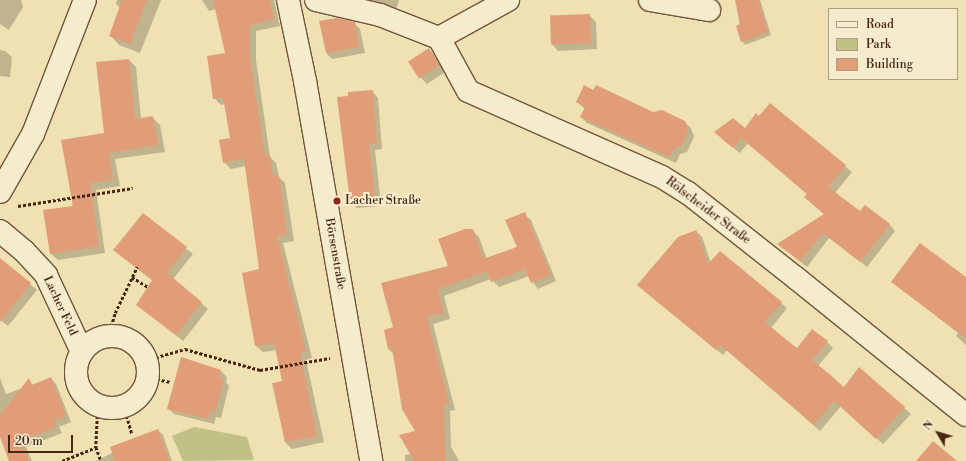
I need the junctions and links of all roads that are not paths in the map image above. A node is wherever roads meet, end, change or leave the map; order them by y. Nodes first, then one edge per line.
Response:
1 (85, 0) edge
2 (288, 0) edge
3 (316, 0) edge
4 (508, 0) edge
5 (650, 0) edge
6 (709, 10) dead end
7 (439, 38) junction
8 (6, 199) edge
9 (0, 231) edge
10 (82, 352) junction
11 (966, 415) edge
12 (370, 461) edge

1 - 8 street
2 - 12 street, Börsenstraße
3 - 7 street
4 - 7 street
5 - 6 street
7 - 11 street, Rölscheider Straße
9 - 10 street, Lacher Feld
10 - 10 street, Lacher Feld

